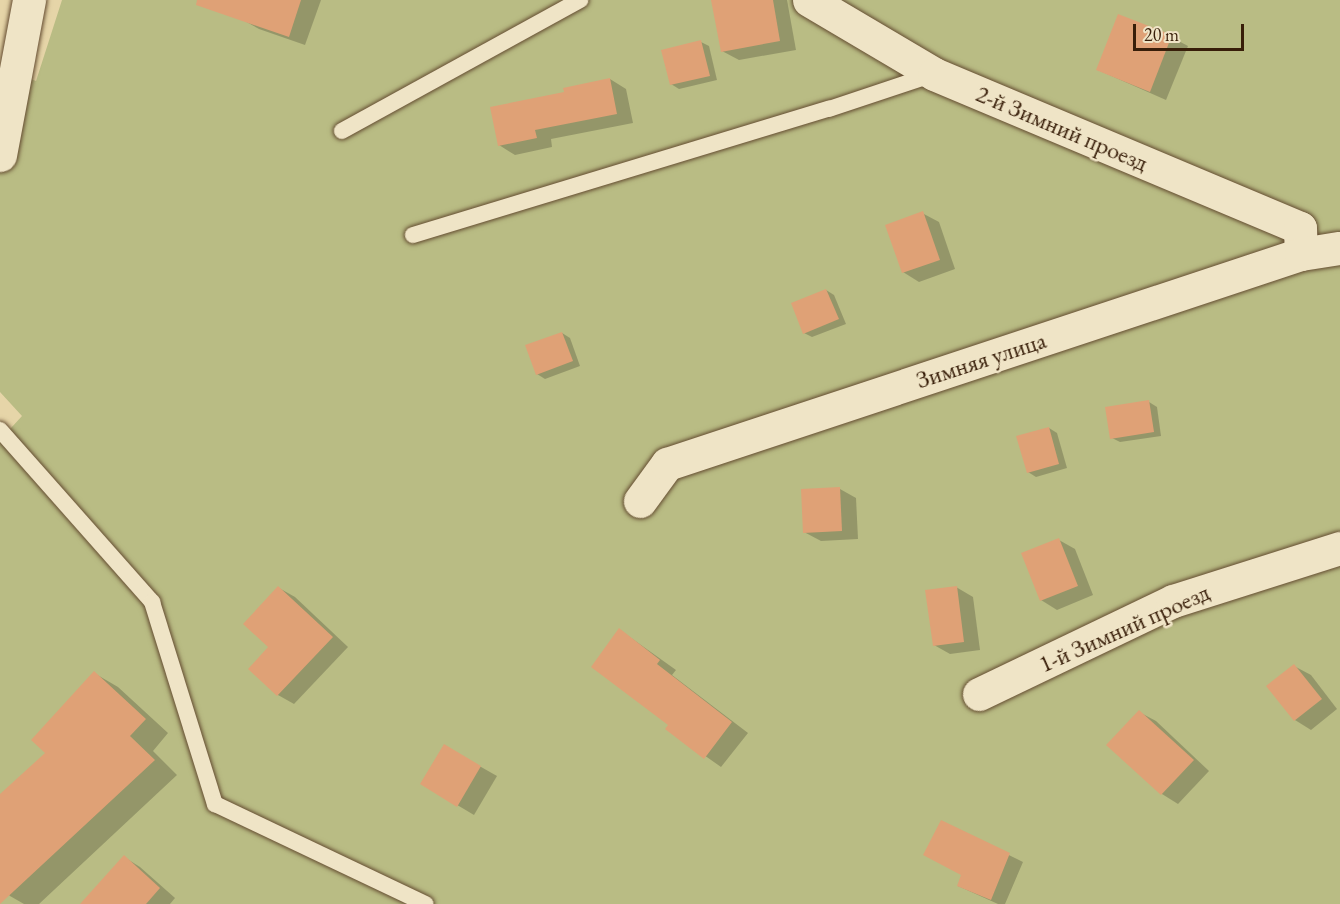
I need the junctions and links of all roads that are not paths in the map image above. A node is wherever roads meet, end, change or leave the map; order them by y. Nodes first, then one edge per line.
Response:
1 (28, 0) edge
2 (580, 0) edge
3 (809, 0) edge
4 (934, 74) junction
5 (342, 130) dead end
6 (0, 155) edge
7 (413, 235) dead end
8 (1340, 248) edge
9 (1301, 254) junction
10 (0, 430) edge
11 (640, 501) dead end
12 (1340, 548) edge
13 (979, 694) dead end
14 (426, 904) edge

1 - 6 street
2 - 5 lane
3 - 4 street, 2-й Зимний проезд
4 - 7 lane
4 - 9 street, 2-й Зимний проезд
8 - 9 street, Зимняя улица
9 - 11 street, Зимняя улица
10 - 14 lane
12 - 13 street, 1-й Зимний проезд

